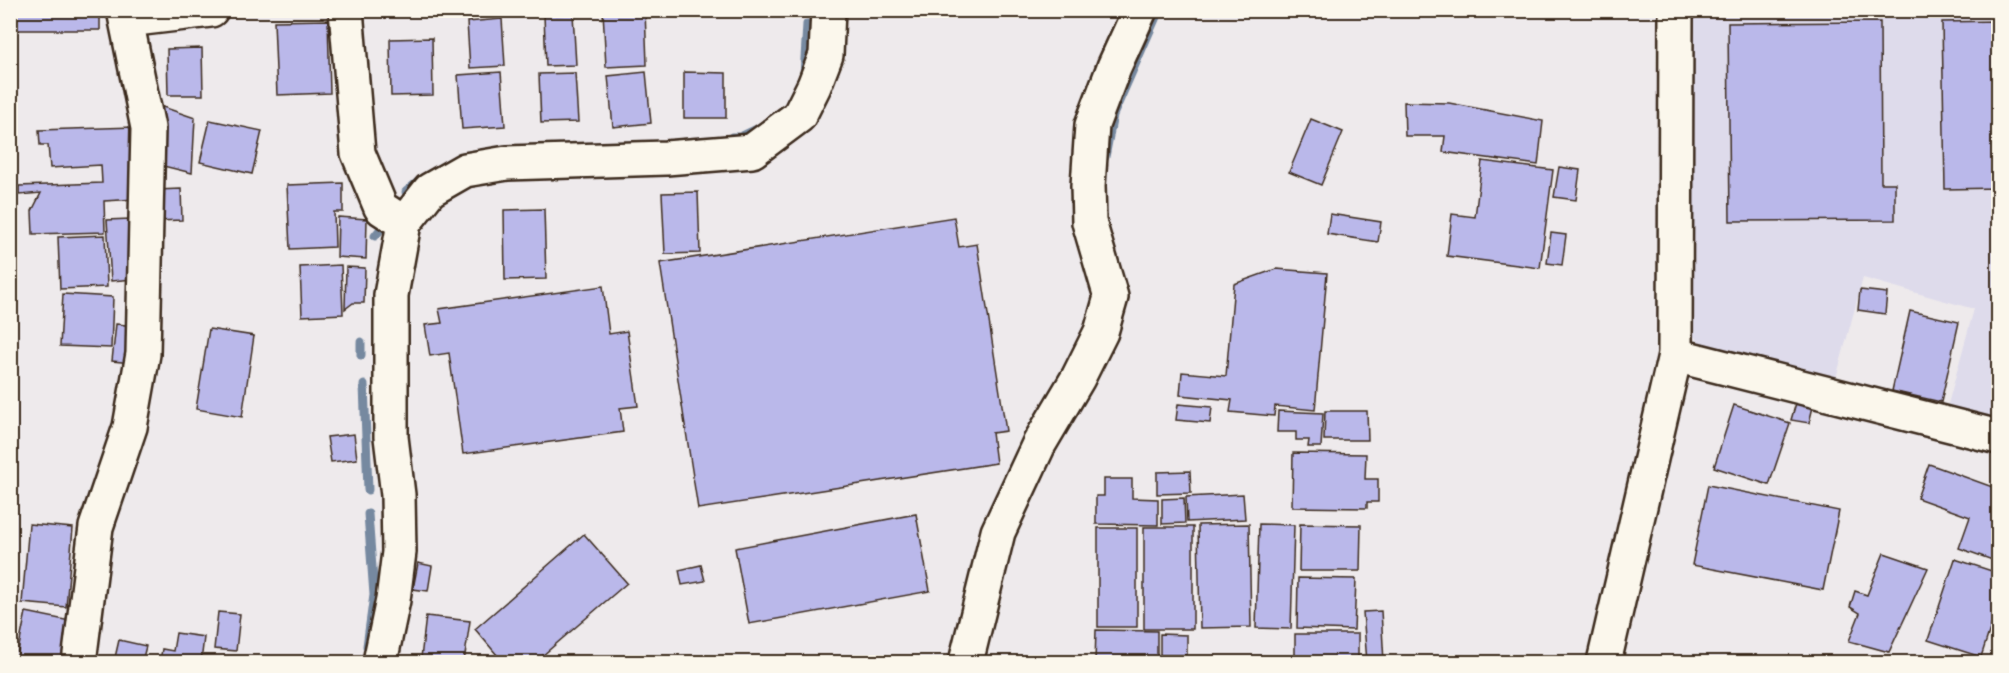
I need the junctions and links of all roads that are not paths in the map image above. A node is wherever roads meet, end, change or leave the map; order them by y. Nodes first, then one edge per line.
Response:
1 (212, 10) edge
2 (346, 10) edge
3 (828, 10) edge
4 (1140, 10) edge
5 (1676, 10) edge
6 (125, 15) edge
7 (404, 223) junction
8 (1676, 355) junction
9 (1998, 437) edge
10 (79, 663) edge
11 (380, 663) edge
12 (966, 663) edge
13 (1604, 663) edge

1 - 6 street
2 - 7 street
3 - 7 street
4 - 12 street
5 - 8 street
6 - 10 street
7 - 11 street
8 - 9 street
8 - 13 street

